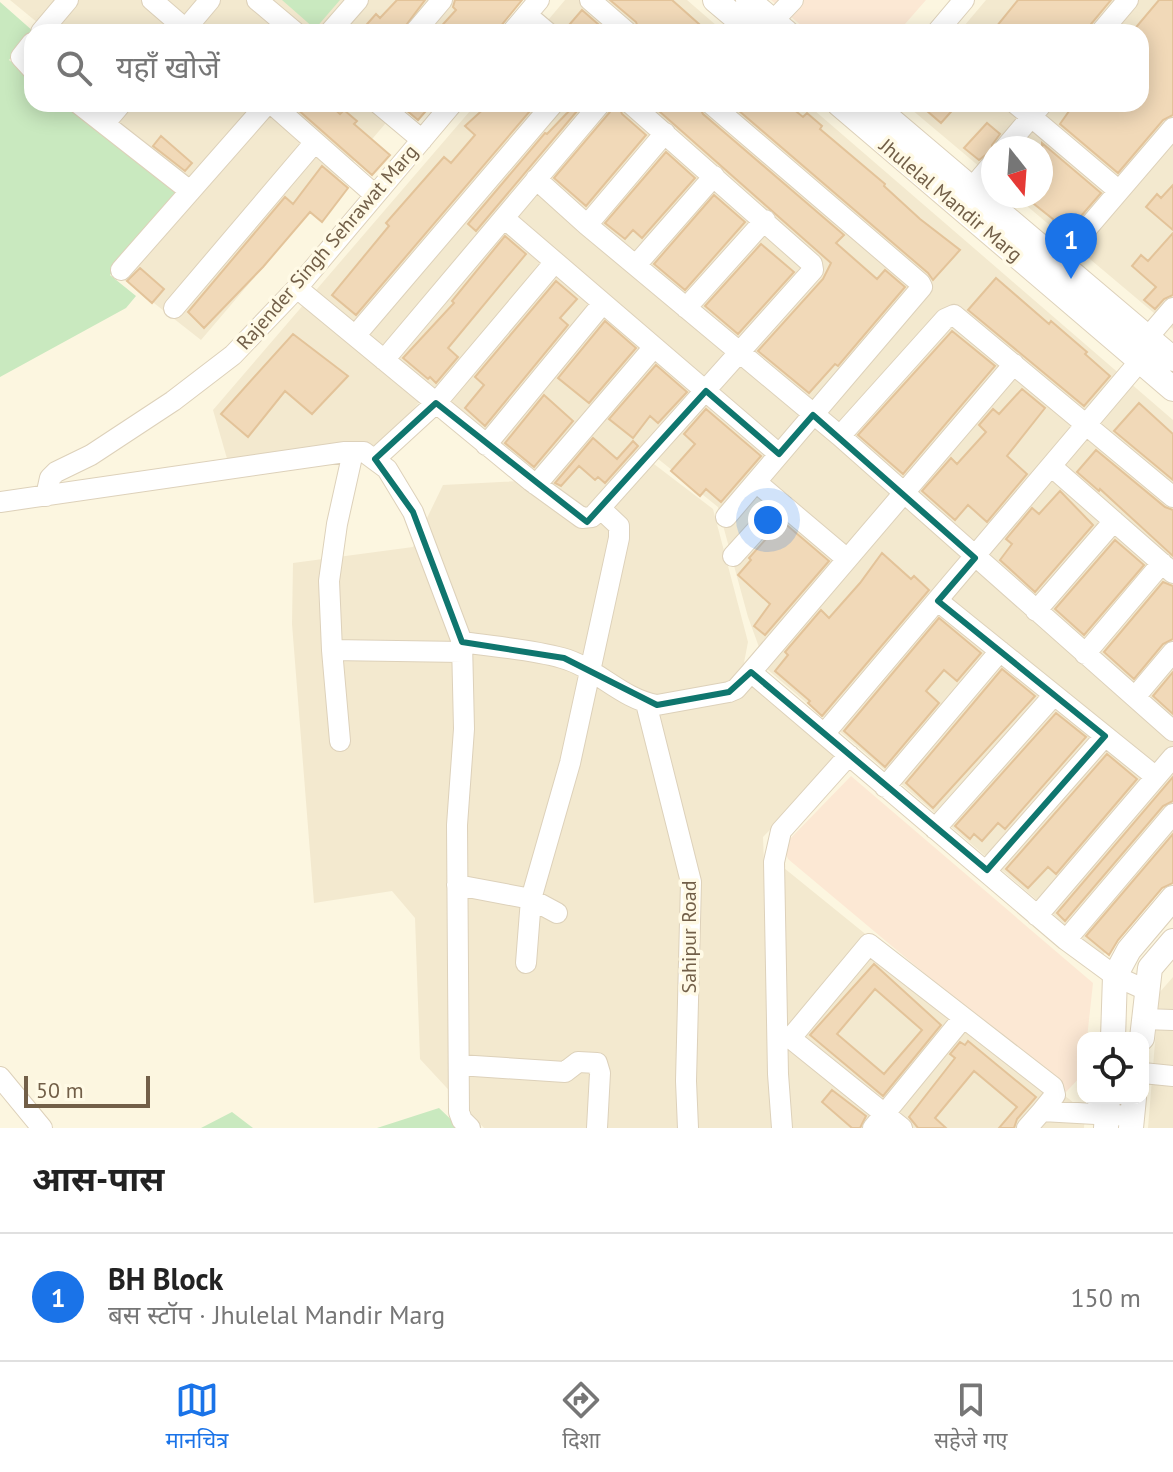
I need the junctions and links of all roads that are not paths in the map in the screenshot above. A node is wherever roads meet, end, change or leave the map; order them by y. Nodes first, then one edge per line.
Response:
1 (68, 0) edge
2 (152, 0) edge
3 (210, 0) edge
4 (257, 0) edge
5 (358, 0) edge
6 (442, 0) edge
7 (590, 0) edge
8 (715, 0) edge
9 (748, 0) edge
10 (793, 0) edge
11 (964, 0) edge
12 (1128, 0) edge
13 (533, 7) edge
14 (48, 24) edge
15 (178, 24) edge
16 (191, 24) edge
17 (286, 24) edge
18 (337, 24) edge
19 (422, 24) edge
20 (519, 24) edge
21 (618, 24) edge
22 (763, 24) edge
23 (768, 24) edge
24 (774, 24) edge
25 (944, 24) edge
26 (1108, 24) edge
27 (90, 112) edge
28 (114, 112) edge
29 (262, 112) edge
30 (279, 112) edge
31 (389, 112) edge
32 (445, 112) edge
33 (546, 112) edge
34 (593, 112) edge
35 (640, 112) edge
36 (720, 112) edge
37 (873, 112) edge
38 (874, 112) edge
39 (1028, 112) edge
40 (1034, 112) edge
41 (105, 123) junction
42 (1173, 128) edge
43 (665, 133) junction
44 (1012, 136) edge
45 (422, 140) junction
46 (315, 142) junction
47 (714, 176) junction
48 (981, 177) edge
49 (536, 179) junction
50 (971, 189) junction
51 (190, 191) junction
52 (1119, 191) junction
53 (375, 195) junction
54 (504, 218) junction
55 (765, 220) junction
56 (587, 225) junction
57 (554, 263) junction
58 (636, 265) junction
59 (121, 270) dead end
60 (1051, 270) junction
61 (297, 288) junction
62 (603, 303) junction
63 (174, 308) dead end
64 (686, 308) junction
65 (1173, 308) edge
66 (355, 336) junction
67 (654, 347) junction
68 (1154, 350) edge
69 (740, 353) junction
70 (384, 360) junction
71 (1014, 364) junction
72 (1173, 389) edge
73 (706, 391) junction
74 (436, 403) junction
75 (813, 415) junction
76 (1086, 424) junction
77 (840, 436) junction
78 (486, 445) junction
79 (353, 452) junction
80 (779, 454) junction
81 (375, 459) junction
82 (1051, 466) junction
83 (756, 482) junction
84 (536, 485) junction
85 (904, 494) junction
86 (46, 496) junction
87 (1173, 497) edge
88 (0, 502) edge
89 (781, 503) junction
90 (601, 509) junction
91 (726, 517) dead end
92 (1114, 521) junction
93 (733, 556) dead end
94 (975, 558) junction
95 (847, 559) junction
96 (1168, 568) edge
97 (938, 601) junction
98 (1036, 611) junction
99 (462, 647) junction
100 (332, 650) junction
101 (1000, 651) junction
102 (1173, 652) edge
103 (1085, 654) junction
104 (589, 672) junction
105 (751, 672) junction
106 (1054, 695) junction
107 (1135, 697) junction
108 (646, 703) junction
109 (1173, 731) edge
110 (824, 734) junction
111 (1105, 736) junction
112 (340, 741) dead end
113 (849, 755) junction
114 (1173, 757) edge
115 (1156, 777) junction
116 (885, 787) junction
117 (1173, 814) edge
118 (935, 829) junction
119 (987, 870) junction
120 (457, 885) junction
121 (1173, 898) edge
122 (531, 899) junction
123 (557, 913) dead end
124 (1037, 916) junction
125 (1066, 940) junction
126 (1173, 941) edge
127 (526, 963) dead end
128 (1115, 976) junction
129 (1146, 990) junction
130 (963, 1018) junction
131 (1173, 1020) edge
132 (1143, 1028) edge
133 (1113, 1032) edge
134 (459, 1065) junction
135 (1149, 1074) edge
136 (1173, 1076) edge
137 (0, 1077) edge
138 (1042, 1111) junction
139 (1120, 1113) edge
140 (879, 1121) edge
141 (42, 1128) edge
142 (470, 1128) edge
143 (597, 1128) edge
144 (688, 1128) edge
145 (782, 1128) edge
146 (902, 1128) edge
147 (1027, 1128) edge

1 - 14 street
2 - 15 street
3 - 16 street
4 - 17 street
5 - 18 street
6 - 19 street
7 - 21 street
8 - 22 street
9 - 23 street
10 - 24 street
11 - 25 street
12 - 26 street
13 - 20 street
27 - 41 street
28 - 41 street
29 - 51 street
30 - 46 street
31 - 45 street
32 - 45 street, Rajender Singh Sehrawat Marg
33 - 66 street
34 - 49 street
35 - 43 street
36 - 75 street
37 - 60 street, Jhulelal Mandir Marg
38 - 50 street, Jhulelal Mandir Marg
39 - 44 street
40 - 52 street
41 - 51 street
42 - 52 street
43 - 47 street
43 - 56 street
45 - 53 street, Rajender Singh Sehrawat Marg
46 - 53 street
46 - 63 street
47 - 55 street
47 - 58 street
48 - 50 street
49 - 54 street
49 - 56 street
50 - 60 street, Jhulelal Mandir Marg
51 - 59 street
52 - 60 street
53 - 61 street, Rajender Singh Sehrawat Marg
54 - 57 street
54 - 70 street
55 - 64 street
55 - 69 street
56 - 58 street
57 - 62 street
57 - 74 street
58 - 64 street
60 - 68 street, Jhulelal Mandir Marg
61 - 66 street
61 - 86 street, Rajender Singh Sehrawat Marg
62 - 67 street
62 - 78 street
64 - 69 street
65 - 68 street
66 - 70 street
67 - 73 street
67 - 84 street
68 - 72 street, Jhulelal Mandir Marg
68 - 76 street
69 - 73 street
69 - 75 street
70 - 74 street
71 - 76 street
71 - 77 street
71 - 85 street
73 - 80 street
73 - 90 street
74 - 78 street
74 - 81 street
75 - 77 street
75 - 80 street
76 - 82 street
76 - 87 street
77 - 85 street
78 - 84 street
79 - 81 street
79 - 86 street
79 - 100 street
80 - 83 street
81 - 99 street
82 - 92 street
82 - 94 street
83 - 89 street
83 - 91 street
84 - 90 street
85 - 94 street
85 - 95 street
86 - 88 street
89 - 93 street
89 - 95 street
90 - 104 street
92 - 96 street
92 - 98 street
94 - 97 street
94 - 98 street
95 - 105 street
96 - 103 street
97 - 101 street
97 - 110 street
98 - 103 street
99 - 100 street
99 - 104 street
99 - 120 street
100 - 112 street
101 - 106 street
101 - 116 street
102 - 107 street
103 - 107 street
104 - 108 street
104 - 122 street
105 - 108 street
105 - 110 street
106 - 111 street
106 - 118 street
107 - 109 street
108 - 144 street, Sahipur Road
110 - 113 street
111 - 115 street
111 - 119 street
113 - 116 street
113 - 145 street
114 - 115 street
115 - 124 street
116 - 118 street
117 - 125 street
118 - 119 street
119 - 124 street
120 - 122 street
120 - 134 street
121 - 128 street
122 - 123 street
122 - 127 street
124 - 125 street
125 - 128 street
126 - 129 street
128 - 129 street
128 - 133 street
129 - 132 street
130 - 138 street
130 - 140 street
130 - 140 street
131 - 132 street
134 - 142 street
134 - 143 street
135 - 136 street
137 - 141 street
138 - 139 street
138 - 147 street
140 - 146 street

